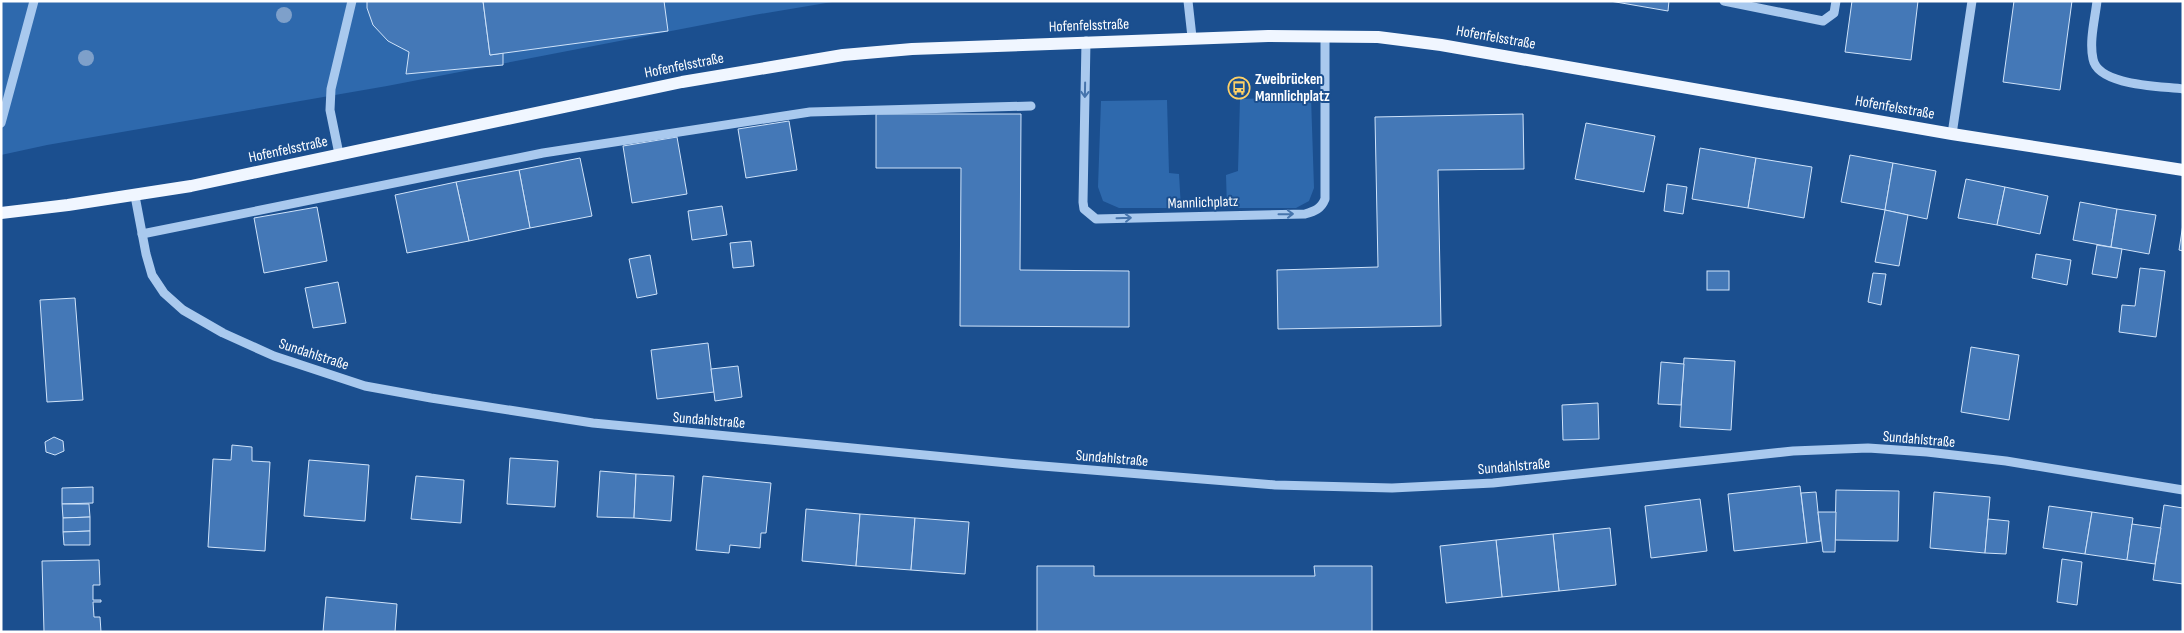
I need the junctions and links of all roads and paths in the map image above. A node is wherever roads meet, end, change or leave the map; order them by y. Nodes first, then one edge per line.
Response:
1 (34, 1) edge
2 (352, 1) edge
3 (1188, 1) edge
4 (1724, 1) edge
5 (1836, 1) edge
6 (1972, 1) edge
7 (2097, 1) edge
8 (1324, 36) junction
9 (1192, 37) junction
10 (1086, 41) junction
11 (2183, 89) edge
12 (1031, 106) dead end
13 (1, 123) edge
14 (1952, 134) junction
15 (339, 154) junction
16 (2183, 170) edge
17 (135, 196) junction
18 (1, 213) edge
19 (142, 234) junction
20 (2183, 490) edge

1 - 13 street
2 - 15 street
3 - 9 street
4 - 5 street
6 - 14 street
7 - 11 street
8 - 9 main road, Hofenfelsstraße
10 -> 8 street, Mannlichplatz
8 - 14 main road, Hofenfelsstraße
9 - 10 main road, Hofenfelsstraße
10 - 15 main road, Hofenfelsstraße
12 - 19 street
14 - 16 main road, Hofenfelsstraße
15 - 17 main road, Hofenfelsstraße
17 - 18 main road, Hofenfelsstraße
17 - 19 street, Sundahlstraße
19 - 20 street, Sundahlstraße

